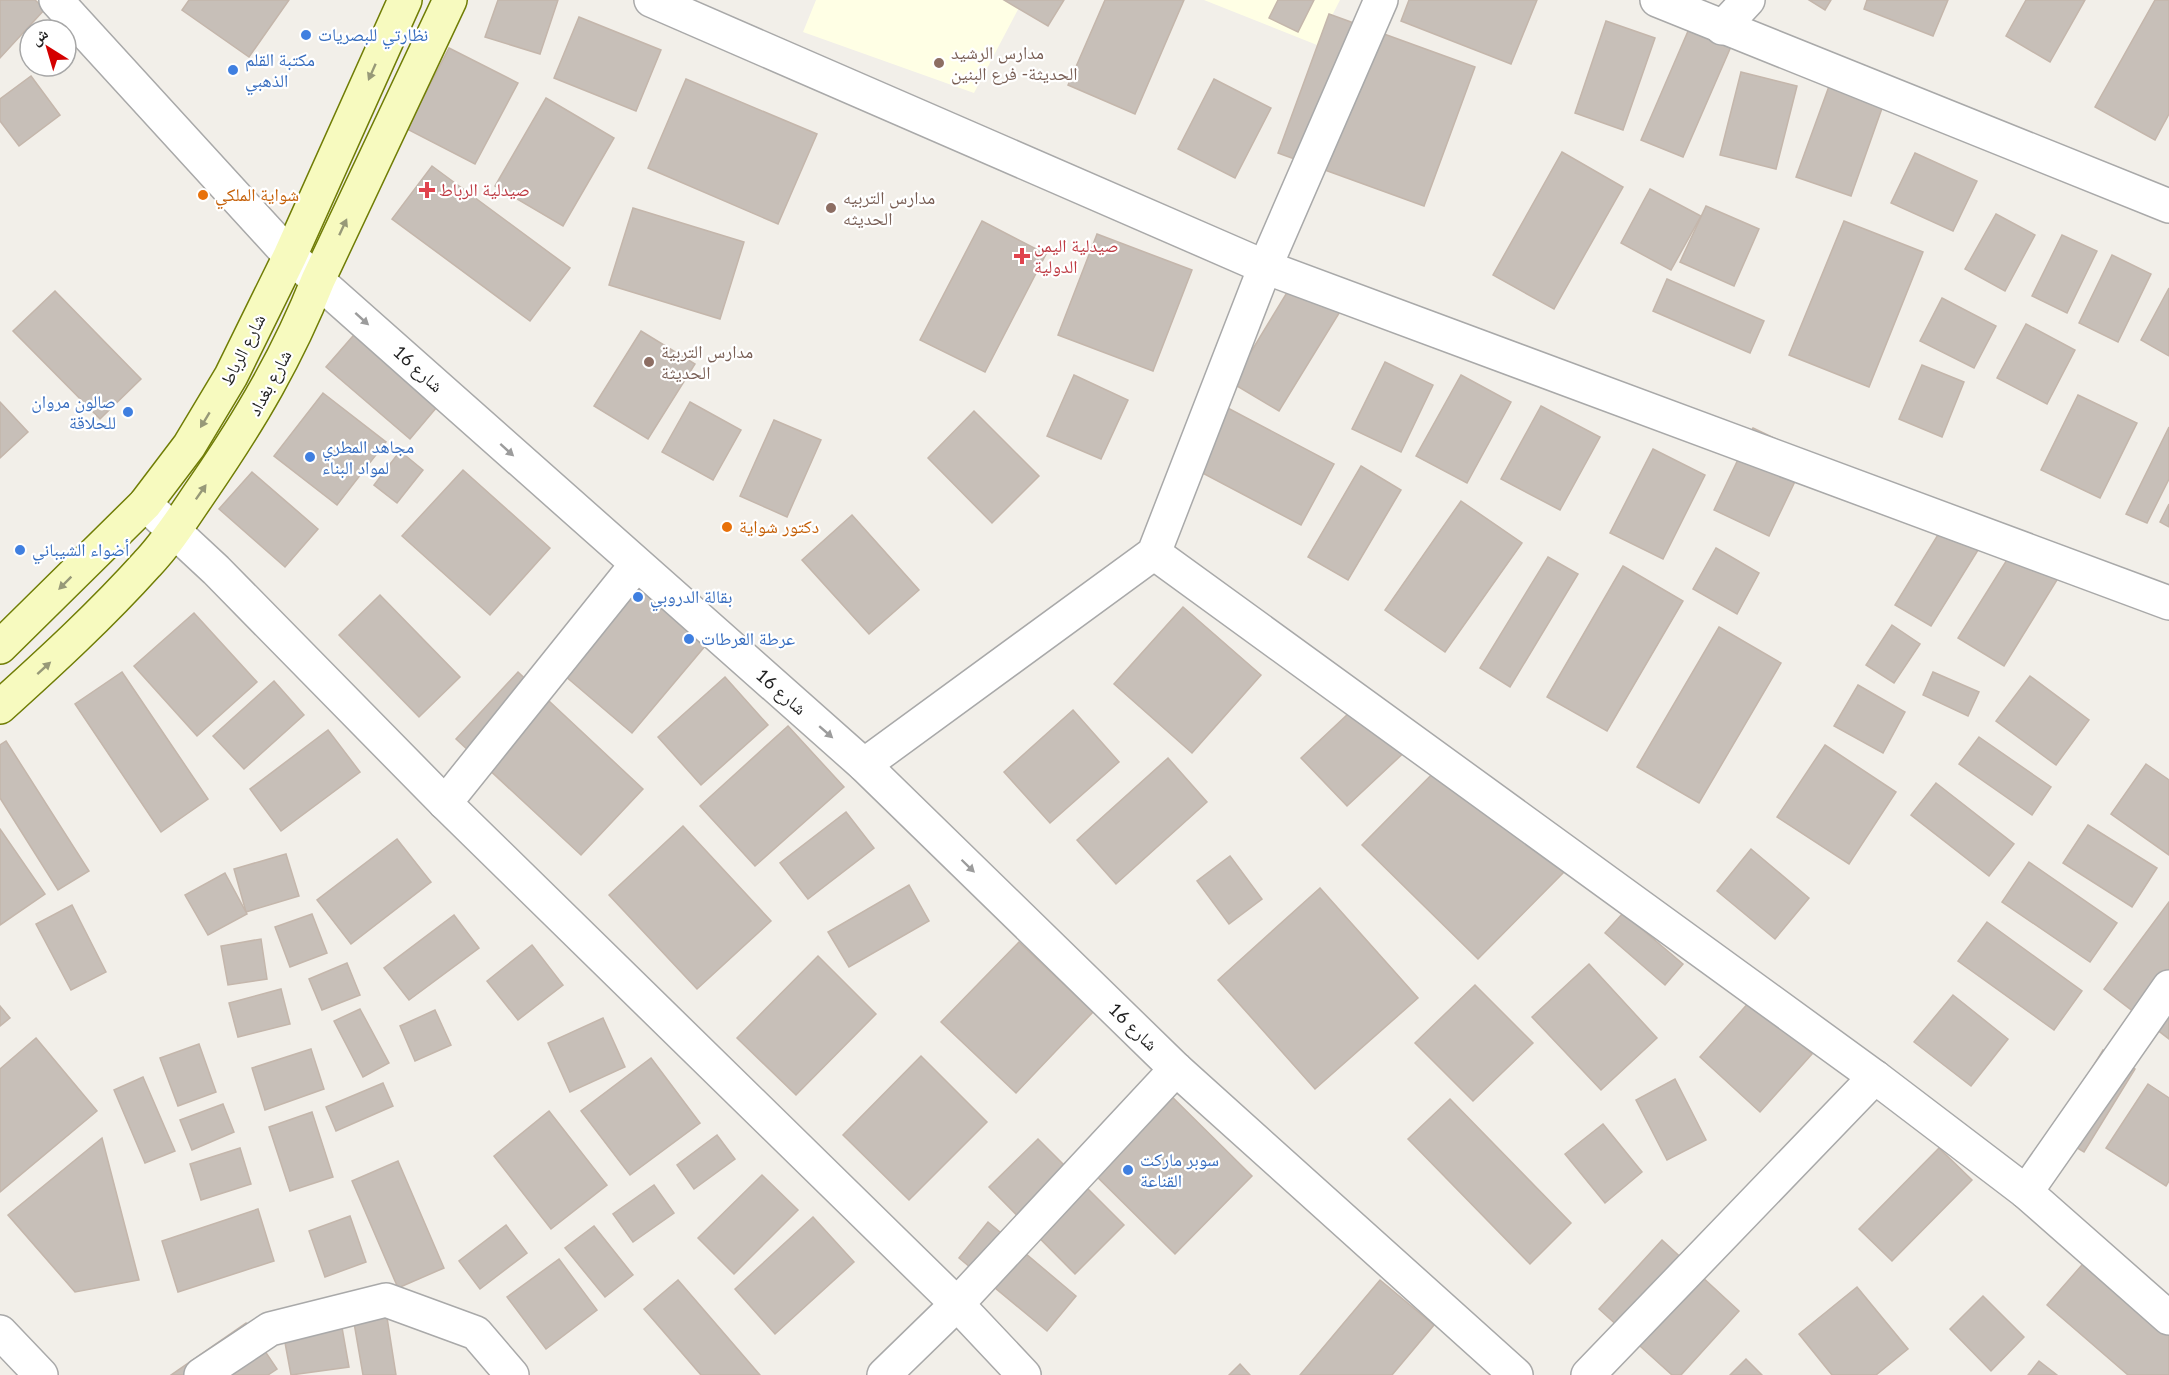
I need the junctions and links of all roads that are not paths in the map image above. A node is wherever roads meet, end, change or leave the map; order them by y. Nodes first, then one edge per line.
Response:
1 (56, 0) edge
2 (405, 0) edge
3 (450, 0) edge
4 (651, 0) edge
5 (1381, 0) edge
6 (1657, 0) edge
7 (1748, 0) edge
8 (1722, 28) junction
9 (2169, 206) edge
10 (290, 256) junction
11 (1265, 267) junction
12 (318, 280) junction
13 (145, 504) junction
14 (174, 531) junction
15 (1154, 553) junction
16 (636, 565) junction
17 (2169, 603) edge
18 (0, 647) edge
19 (0, 707) edge
20 (864, 765) junction
21 (445, 803) junction
22 (2169, 987) edge
23 (1176, 1069) junction
24 (1875, 1077) junction
25 (2026, 1192) junction
26 (957, 1304) junction
27 (2169, 1318) edge
28 (0, 1332) edge
29 (41, 1375) edge
30 (201, 1375) edge
31 (512, 1375) edge
32 (884, 1375) edge
33 (1024, 1375) edge
34 (1516, 1375) edge
35 (1588, 1375) edge

1 - 10 street, شارع 16
2 -> 10 street, شارع الرباط
12 -> 3 street, شارع بغداد
4 - 11 street
5 - 11 street
6 - 8 street
7 - 8 street
8 - 9 street
10 - 12 street, شارع 16
10 -> 13 street, شارع الرباط
11 - 15 street
11 - 17 street
14 -> 12 street, شارع بغداد
12 -> 16 street, شارع 16
13 - 14 street
13 -> 18 street, شارع الرباط
19 -> 14 street, شارع بغداد
14 - 21 street
15 - 20 street
15 - 24 street
16 -> 20 street, شارع 16
16 - 21 street
20 -> 23 street, شارع 16
21 - 26 street
22 - 25 street
23 - 26 street
23 - 34 street, شارع 16
24 - 25 street
24 - 35 street
25 - 27 street
26 - 32 street
26 - 33 street
28 - 29 street
30 - 31 street

